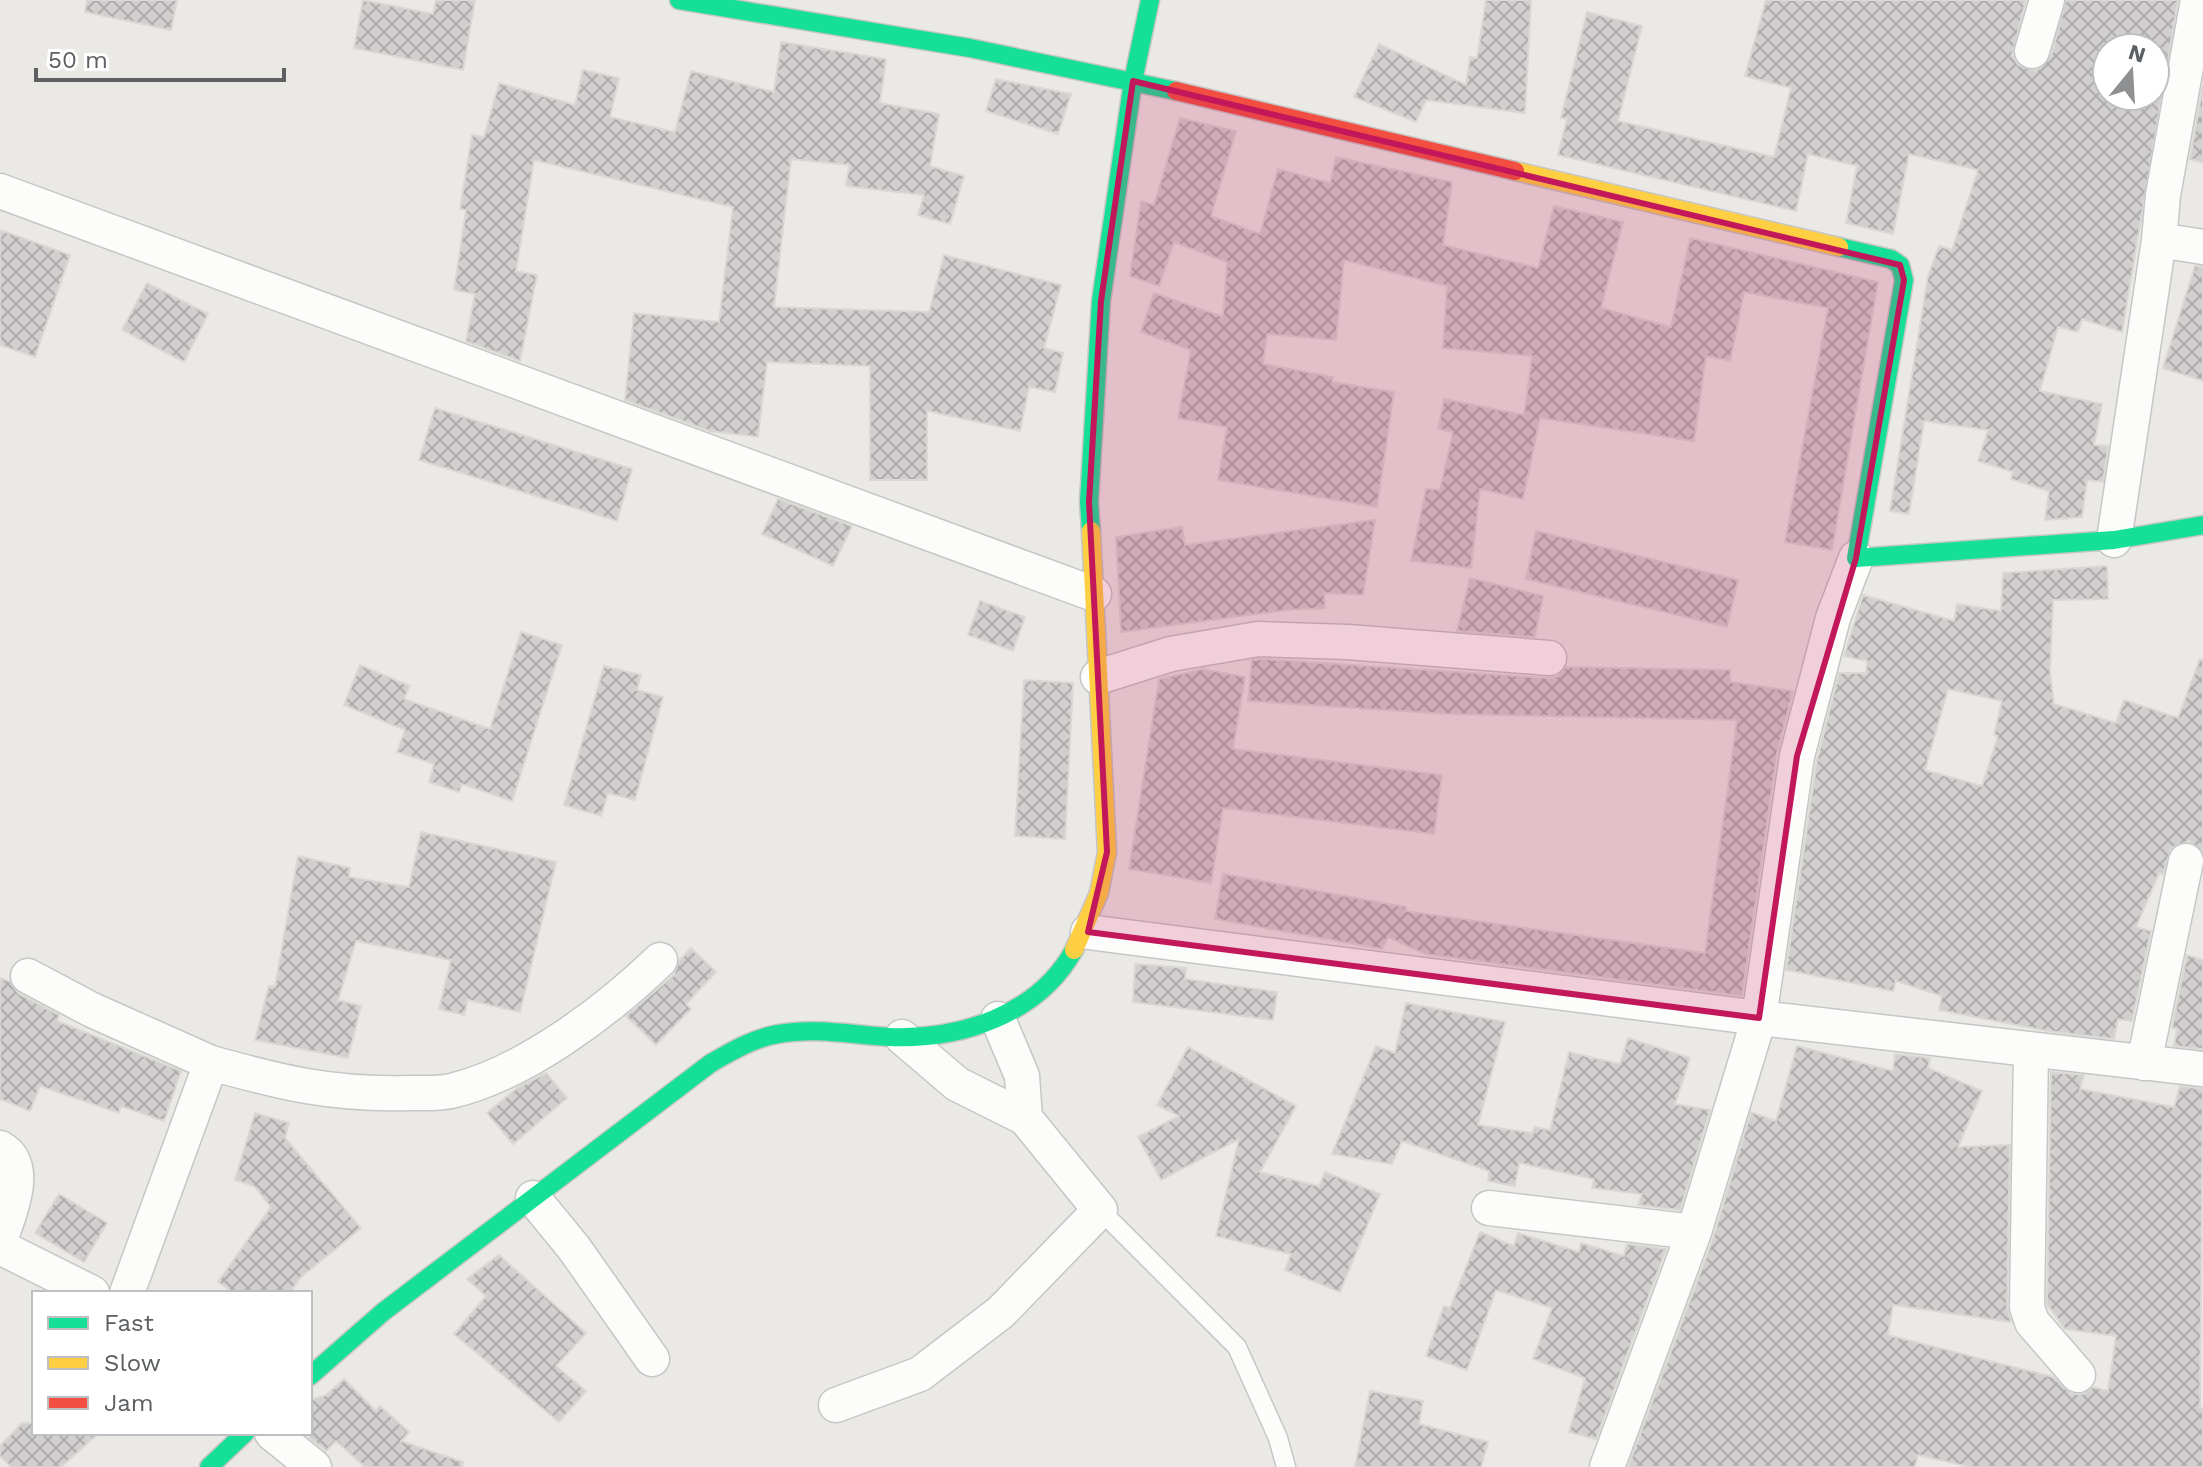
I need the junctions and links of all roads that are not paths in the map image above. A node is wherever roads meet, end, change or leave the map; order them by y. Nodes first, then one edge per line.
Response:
1 (679, 0) edge
2 (1150, 0) edge
3 (2047, 0) edge
4 (2198, 0) edge
5 (2032, 51) dead end
6 (1133, 81) junction
7 (0, 191) edge
8 (2159, 240) junction
9 (2203, 247) edge
10 (2203, 525) edge
11 (2114, 540) junction
12 (1856, 558) junction
13 (1094, 594) junction
14 (1549, 658) dead end
15 (1098, 677) junction
16 (2186, 861) dead end
17 (1088, 932) junction
18 (660, 960) dead end
19 (28, 976) dead end
20 (1009, 1013) junction
21 (1759, 1018) junction
22 (902, 1037) junction
23 (2031, 1051) junction
24 (211, 1063) junction
25 (2144, 1063) junction
26 (2203, 1069) edge
27 (1025, 1118) junction
28 (0, 1148) edge
29 (533, 1198) junction
30 (1489, 1208) dead end
31 (1100, 1210) junction
32 (1694, 1232) junction
33 (0, 1240) edge
34 (0, 1247) edge
35 (88, 1291) edge
36 (128, 1291) edge
37 (652, 1359) dead end
38 (312, 1374) edge
39 (2078, 1375) dead end
40 (836, 1405) dead end
41 (243, 1435) edge
42 (274, 1435) edge
43 (209, 1467) edge
44 (314, 1467) edge
45 (1286, 1467) edge
46 (1607, 1467) edge

1 - 6 street
2 - 6 street
3 - 5 street
4 - 8 street
6 - 12 street
6 - 13 street
7 - 13 street
8 - 9 street
8 - 11 street
10 - 11 street
11 - 12 street
12 - 21 street
13 - 15 street
14 - 15 street
15 - 17 street
16 - 25 street
17 - 20 street
17 - 21 street
18 - 24 street
19 - 24 street
20 - 22 street
20 - 27 street
21 - 23 street
21 - 32 street
22 - 27 street
22 - 29 street
23 - 25 street
23 - 39 street
24 - 36 street
25 - 26 street
27 - 31 street
28 - 33 street
29 - 37 street
29 - 38 street
30 - 32 street
31 - 40 street
31 - 45 lane
32 - 46 street
34 - 35 street
41 - 43 street
42 - 44 street

